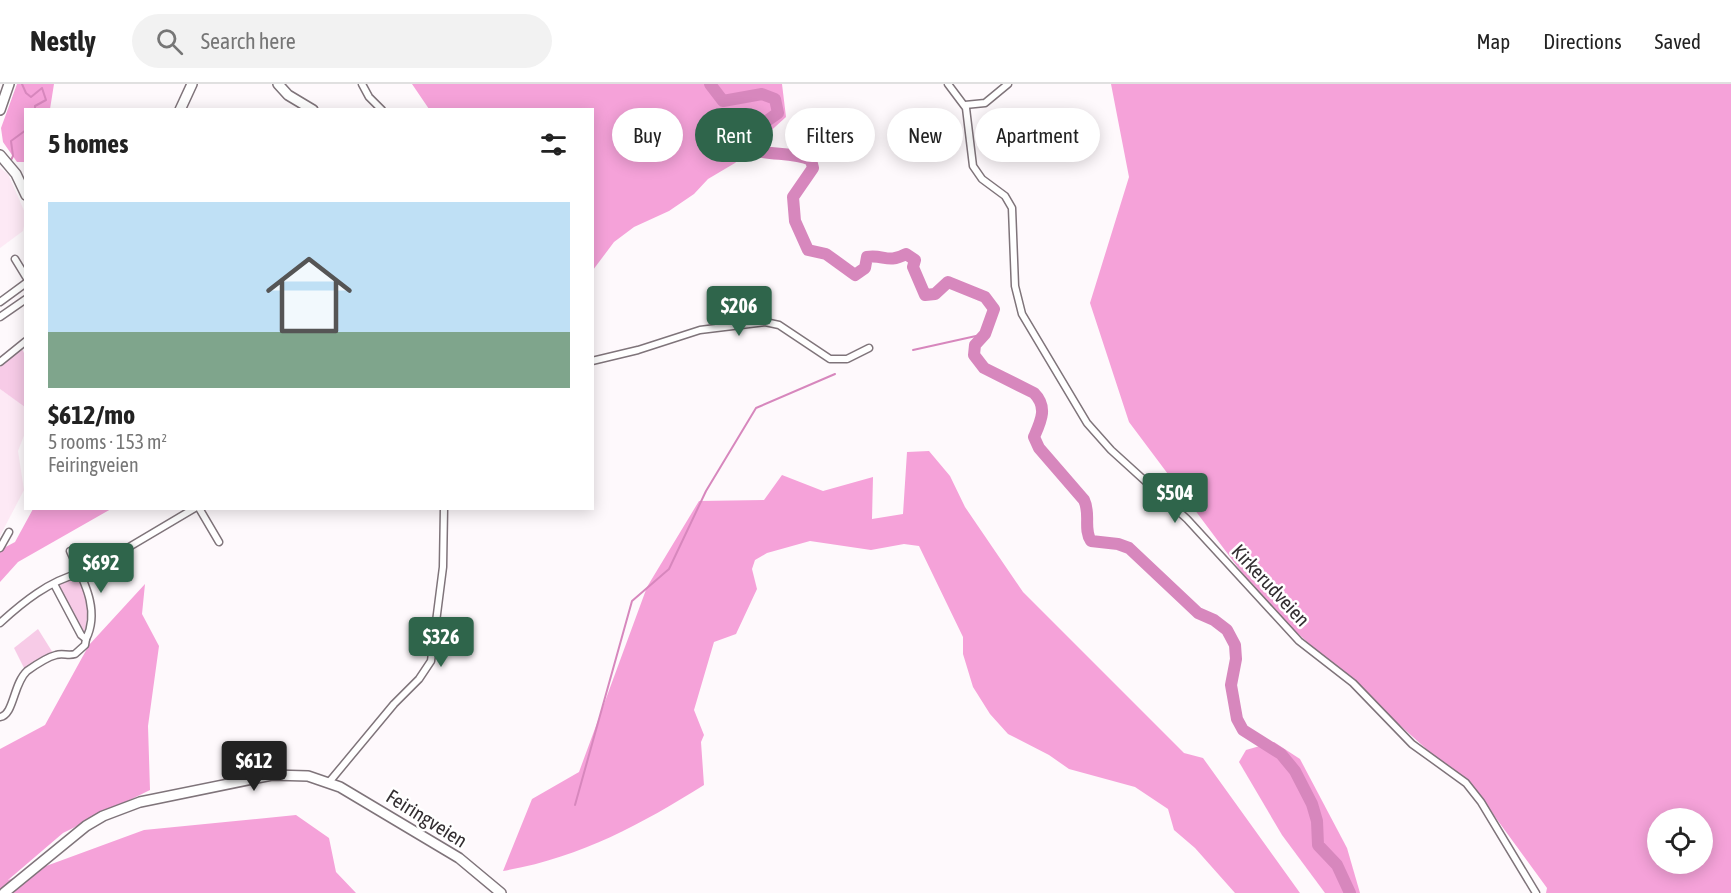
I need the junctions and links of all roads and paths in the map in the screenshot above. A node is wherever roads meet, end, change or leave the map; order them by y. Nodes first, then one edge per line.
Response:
1 (9, 84) edge
2 (192, 84) edge
3 (278, 84) edge
4 (362, 84) edge
5 (948, 84) edge
6 (1008, 84) edge
7 (965, 105) junction
8 (181, 108) edge
9 (310, 108) edge
10 (380, 108) edge
11 (0, 110) edge
12 (0, 155) edge
13 (4, 163) edge
14 (24, 192) edge
15 (15, 259) dead end
16 (24, 274) edge
17 (24, 284) edge
18 (24, 300) edge
19 (0, 302) edge
20 (0, 317) edge
21 (24, 343) edge
22 (869, 348) dead end
23 (594, 361) edge
24 (0, 362) edge
25 (194, 510) edge
26 (198, 510) edge
27 (444, 510) edge
28 (9, 532) dead end
29 (219, 542) dead end
30 (0, 548) edge
31 (70, 551) dead end
32 (119, 553) dead end
33 (80, 573) junction
34 (54, 584) junction
35 (0, 623) edge
36 (86, 639) junction
37 (0, 717) edge
38 (330, 781) junction
39 (4, 893) edge
40 (501, 893) edge
41 (1536, 893) edge

1 - 11 street
2 - 8 street
3 - 9 street
4 - 10 street
5 - 7 street
6 - 7 street
7 - 41 street, Kirkerudveien
12 - 13 street
13 - 14 street
15 - 16 street
17 - 19 street
18 - 20 street
21 - 24 street
22 - 23 street
25 - 32 street
26 - 29 street
27 - 38 street
28 - 30 street
31 - 33 street
33 - 34 street
33 - 36 street
34 - 35 street
34 - 36 street
36 - 37 street
38 - 39 street, Feiringveien
38 - 40 street, Feiringveien

